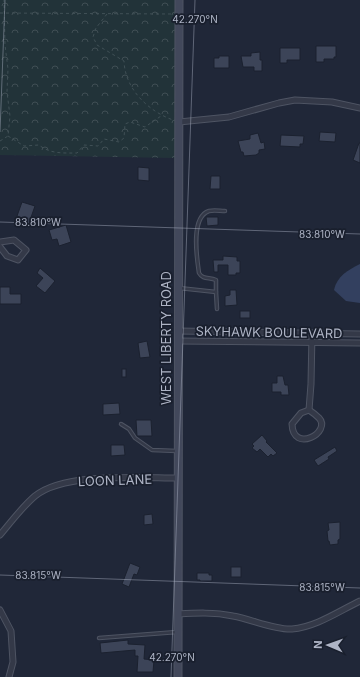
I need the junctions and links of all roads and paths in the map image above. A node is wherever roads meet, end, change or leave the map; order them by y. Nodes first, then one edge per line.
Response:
1 (4, 0) edge
2 (179, 0) edge
3 (0, 13) edge
4 (5, 13) junction
5 (107, 14) junction
6 (179, 14) junction
7 (360, 108) edge
8 (161, 116) junction
9 (179, 122) junction
10 (8, 136) junction
11 (0, 141) edge
12 (225, 211) dead end
13 (0, 242) edge
14 (0, 247) edge
15 (178, 288) junction
16 (216, 292) junction
17 (217, 309) dead end
18 (178, 331) junction
19 (312, 333) junction
20 (360, 334) edge
21 (178, 342) junction
22 (311, 343) junction
23 (360, 343) edge
24 (309, 410) junction
25 (121, 424) dead end
26 (178, 451) junction
27 (178, 478) junction
28 (0, 535) edge
29 (360, 602) edge
30 (0, 610) edge
31 (178, 614) junction
32 (178, 632) junction
33 (99, 638) dead end
34 (10, 677) edge
35 (178, 677) edge

1 - 4 path
2 - 6 main road, WEST LIBERTY ROAD
3 - 4 path
4 - 5 path
4 - 10 path
5 - 6 path
5 - 8 path
6 - 9 main road, WEST LIBERTY ROAD
7 - 9 street
8 - 9 path
8 - 10 path
9 - 15 main road, WEST LIBERTY ROAD
10 - 11 path
12 - 16 lane
13 - 14 street
15 - 16 lane
15 - 18 main road, WEST LIBERTY ROAD
16 - 17 lane
18 - 19 street, SKYHAWK BOULEVARD
18 - 21 main road, WEST LIBERTY ROAD
19 - 20 street, SKYHAWK BOULEVARD
19 - 22 street
21 - 22 street, SKYHAWK BOULEVARD
21 - 26 main road, WEST LIBERTY ROAD
22 - 23 street, SKYHAWK BOULEVARD
22 - 24 street
24 - 24 street
25 - 26 lane
26 - 27 main road, WEST LIBERTY ROAD
27 - 28 street, LOON LANE
27 - 31 main road, WEST LIBERTY ROAD
29 - 31 street
30 - 34 street
31 - 32 main road, WEST LIBERTY ROAD
32 - 33 lane
32 - 35 main road, WEST LIBERTY ROAD

